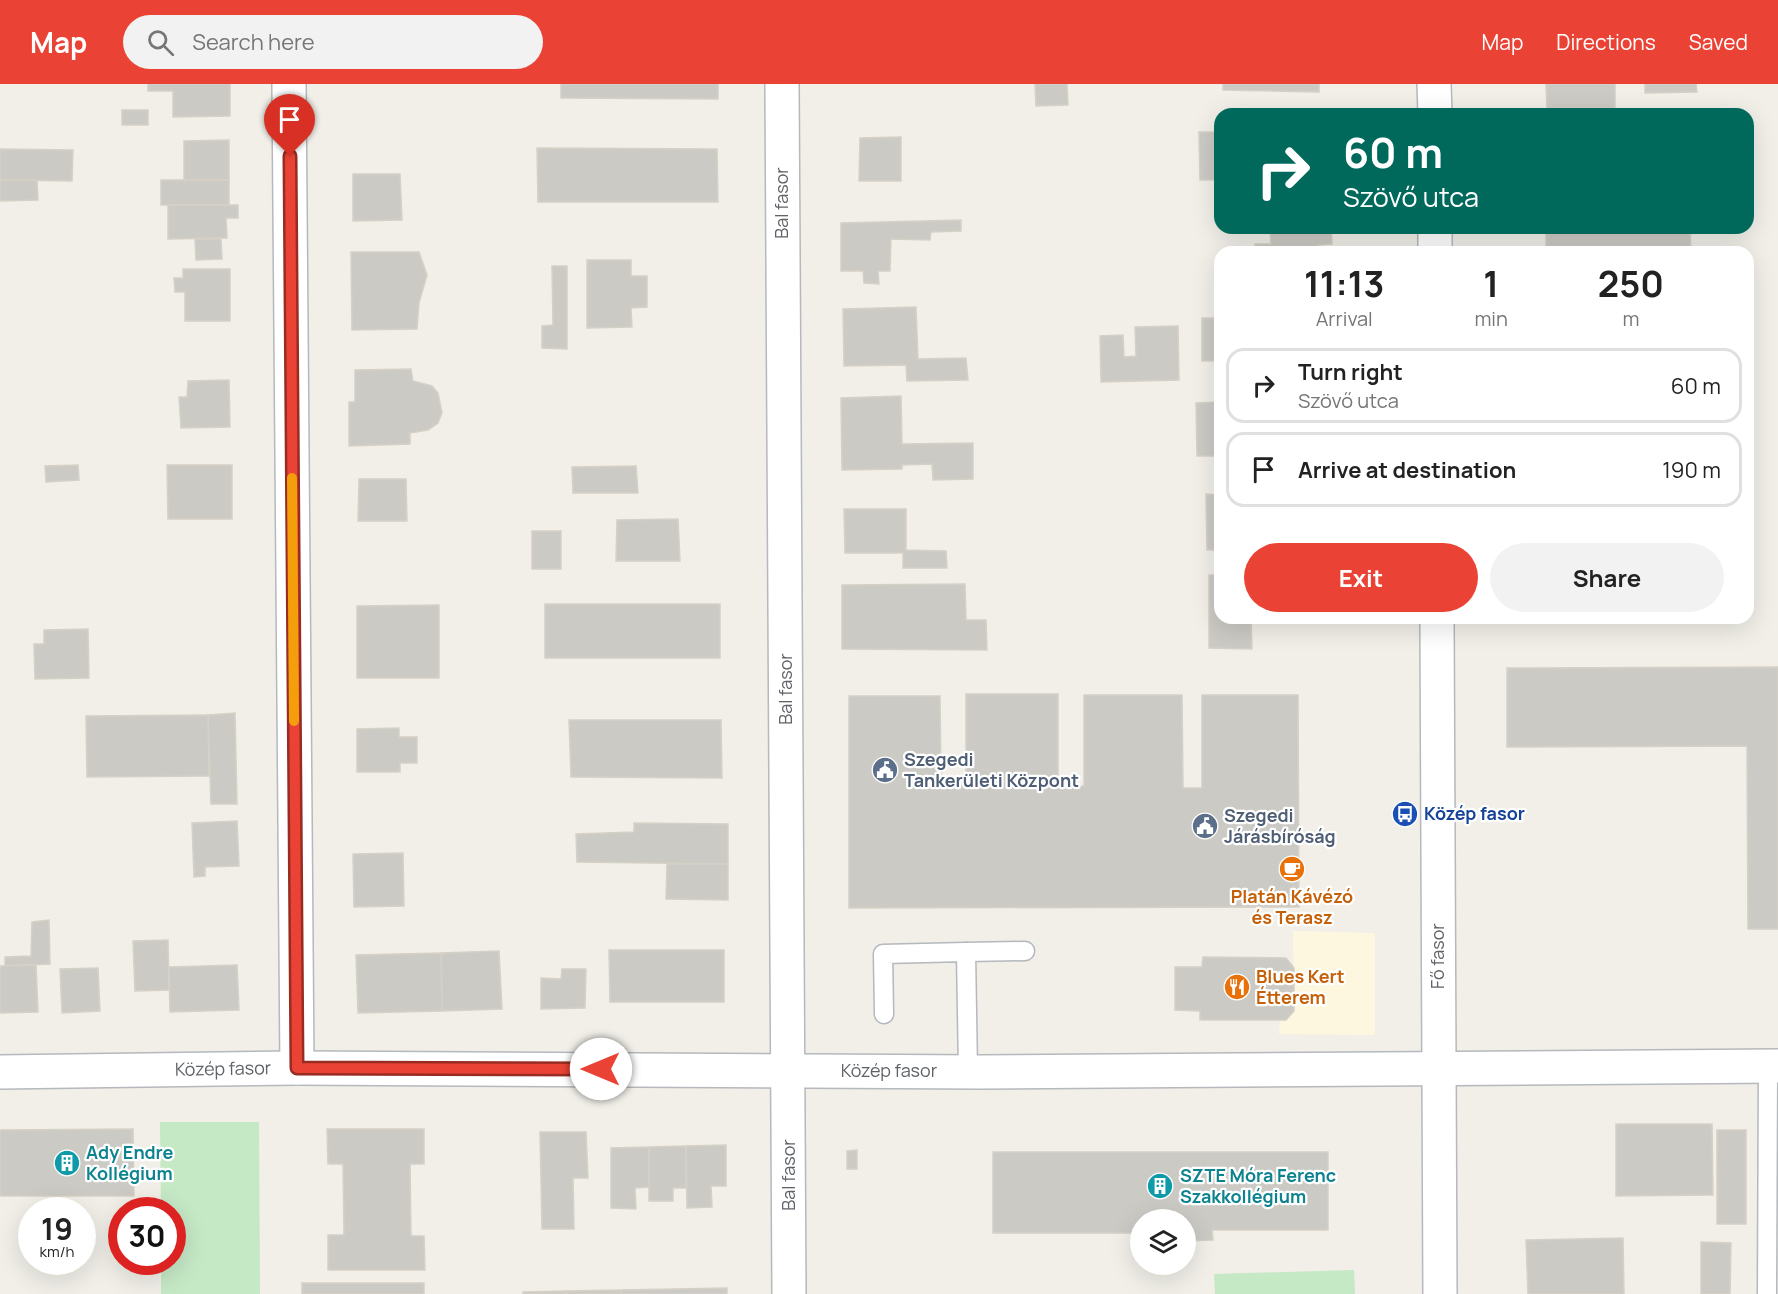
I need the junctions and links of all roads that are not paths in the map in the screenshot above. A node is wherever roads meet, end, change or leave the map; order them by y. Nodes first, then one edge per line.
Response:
1 (289, 84) edge
2 (782, 84) edge
3 (1434, 84) edge
4 (1435, 108) edge
5 (1437, 624) edge
6 (1025, 951) dead end
7 (966, 952) junction
8 (884, 1014) dead end
9 (1773, 1067) edge
10 (297, 1068) junction
11 (1438, 1069) junction
12 (788, 1070) junction
13 (0, 1072) edge
14 (968, 1072) junction
15 (789, 1294) edge
16 (1440, 1294) edge
17 (1767, 1294) edge

1 - 10 street
2 - 12 street, Bal fasor
3 - 4 street
5 - 11 street, Fő fasor
6 - 7 lane
7 - 8 lane
7 - 14 lane
9 - 11 street, Közép fasor
9 - 17 lane
10 - 12 street, Közép fasor
10 - 13 street, Közép fasor
11 - 14 street, Közép fasor
11 - 16 street, Fő fasor
12 - 14 street, Közép fasor
12 - 15 street, Bal fasor

